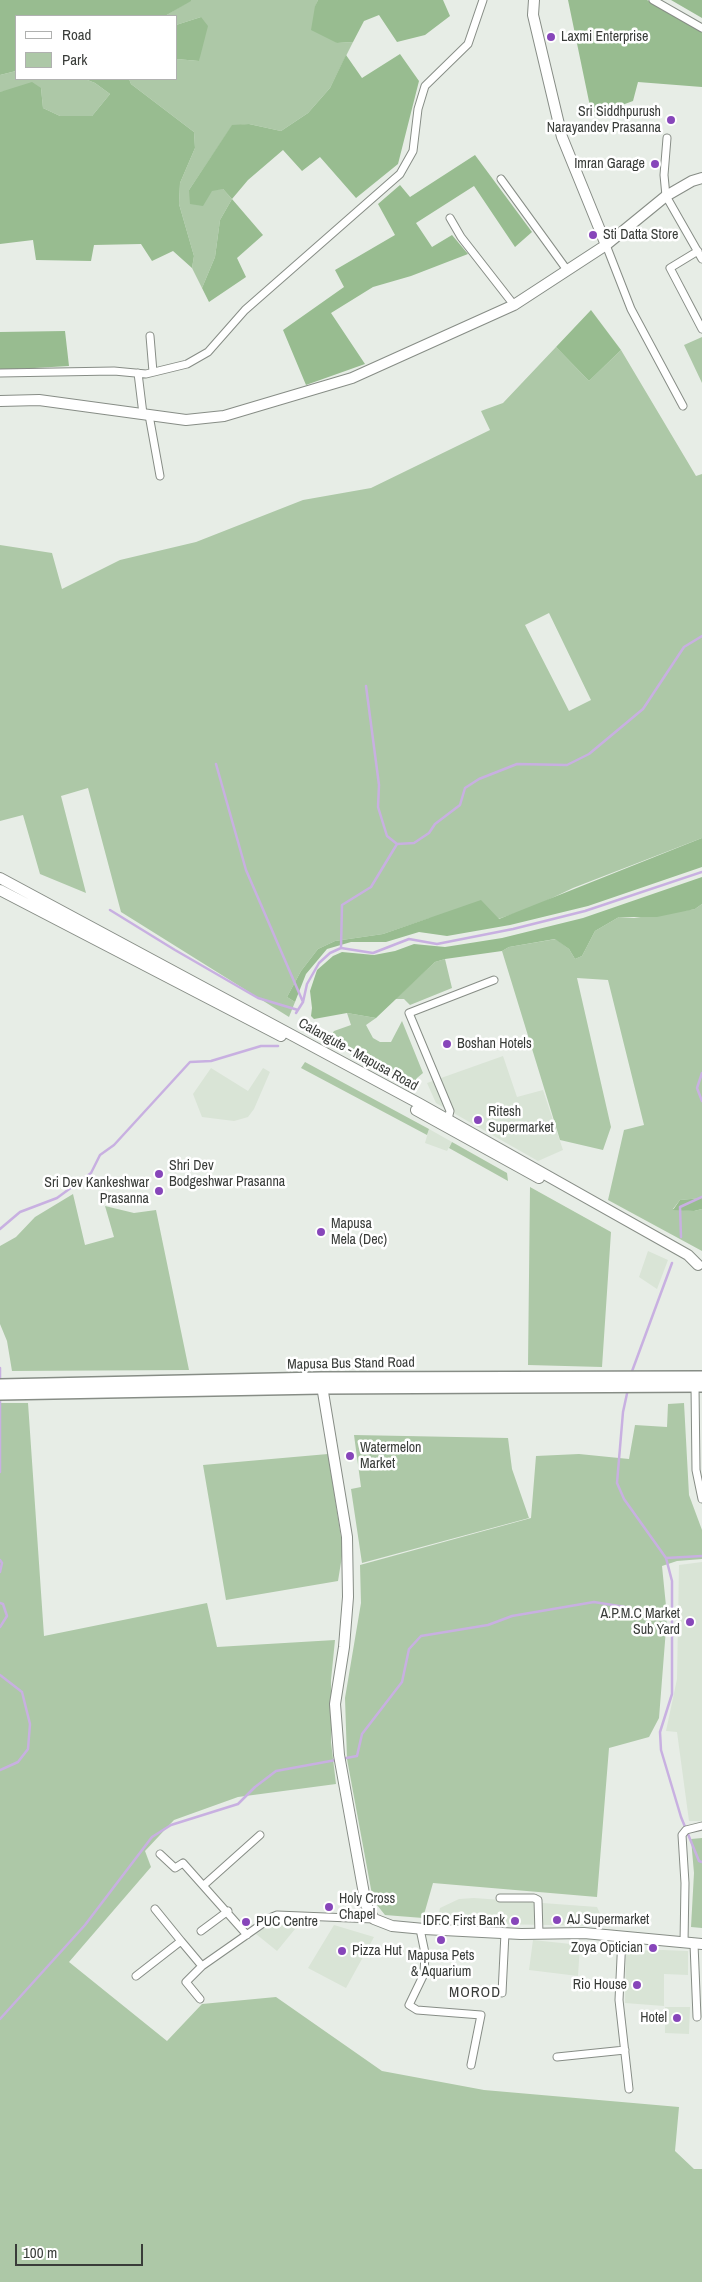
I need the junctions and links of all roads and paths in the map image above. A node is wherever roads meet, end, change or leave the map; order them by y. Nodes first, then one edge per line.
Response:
1 (483, 0) edge
2 (534, 0) edge
3 (653, 0) edge
4 (702, 28) edge
5 (667, 138) dead end
6 (702, 178) edge
7 (501, 179) dead end
8 (666, 196) junction
9 (450, 218) dead end
10 (606, 245) junction
11 (698, 251) junction
12 (702, 258) edge
13 (567, 270) junction
14 (514, 305) junction
15 (702, 329) edge
16 (150, 336) dead end
17 (0, 372) edge
18 (153, 372) junction
19 (138, 373) junction
20 (0, 401) edge
21 (683, 406) dead end
22 (146, 415) junction
23 (160, 476) dead end
24 (0, 878) edge
25 (0, 890) edge
26 (494, 980) dead end
27 (447, 1123) junction
28 (700, 1266) edge
29 (700, 1383) edge
30 (321, 1384) junction
31 (0, 1385) edge
32 (0, 1394) edge
33 (702, 1499) edge
34 (702, 1826) edge
35 (260, 1835) dead end
36 (160, 1854) dead end
37 (204, 1885) junction
38 (500, 1898) dead end
39 (155, 1909) dead end
40 (228, 1911) junction
41 (374, 1919) junction
42 (420, 1929) junction
43 (201, 1931) dead end
44 (505, 1933) junction
45 (539, 1934) junction
46 (247, 1935) junction
47 (622, 1936) junction
48 (181, 1941) junction
49 (693, 1944) edge
50 (202, 1966) junction
51 (136, 1976) dead end
52 (502, 1993) dead end
53 (200, 1999) dead end
54 (697, 2017) dead end
55 (625, 2050) junction
56 (557, 2057) dead end
57 (471, 2065) dead end
58 (629, 2089) dead end

1 - 18 street
2 - 10 street
3 - 4 street
5 - 8 street
6 - 8 street
7 - 13 street
8 - 10 street
8 - 11 street
9 - 14 street
10 - 13 street
10 - 21 street
11 - 12 street
11 - 15 street
13 - 14 street
14 - 22 street
16 - 18 street
17 - 19 street
18 - 19 street
19 - 22 street
20 - 22 street
22 - 23 street
24 - 27 street, Calangute - Mapusa Road
25 - 27 street, Calangute - Mapusa Road
26 - 27 street
27 - 28 street, Calangute - Mapusa Road
29 - 30 main road, Mapusa Bus Stand Road
29 - 33 street
30 - 31 main road, Mapusa Bus Stand Road
30 - 32 main road, Mapusa Bus Stand Road
30 - 41 street
34 - 49 street
35 - 37 street
36 - 37 street
37 - 40 street
38 - 45 street
39 - 48 street
40 - 43 street
40 - 46 street
41 - 42 street
41 - 46 street
42 - 44 street
42 - 57 street
44 - 45 street
44 - 52 street
45 - 47 street
46 - 50 street
47 - 49 street
47 - 55 street
48 - 50 street
48 - 51 street
49 - 54 street
50 - 53 street
55 - 56 street
55 - 58 street

